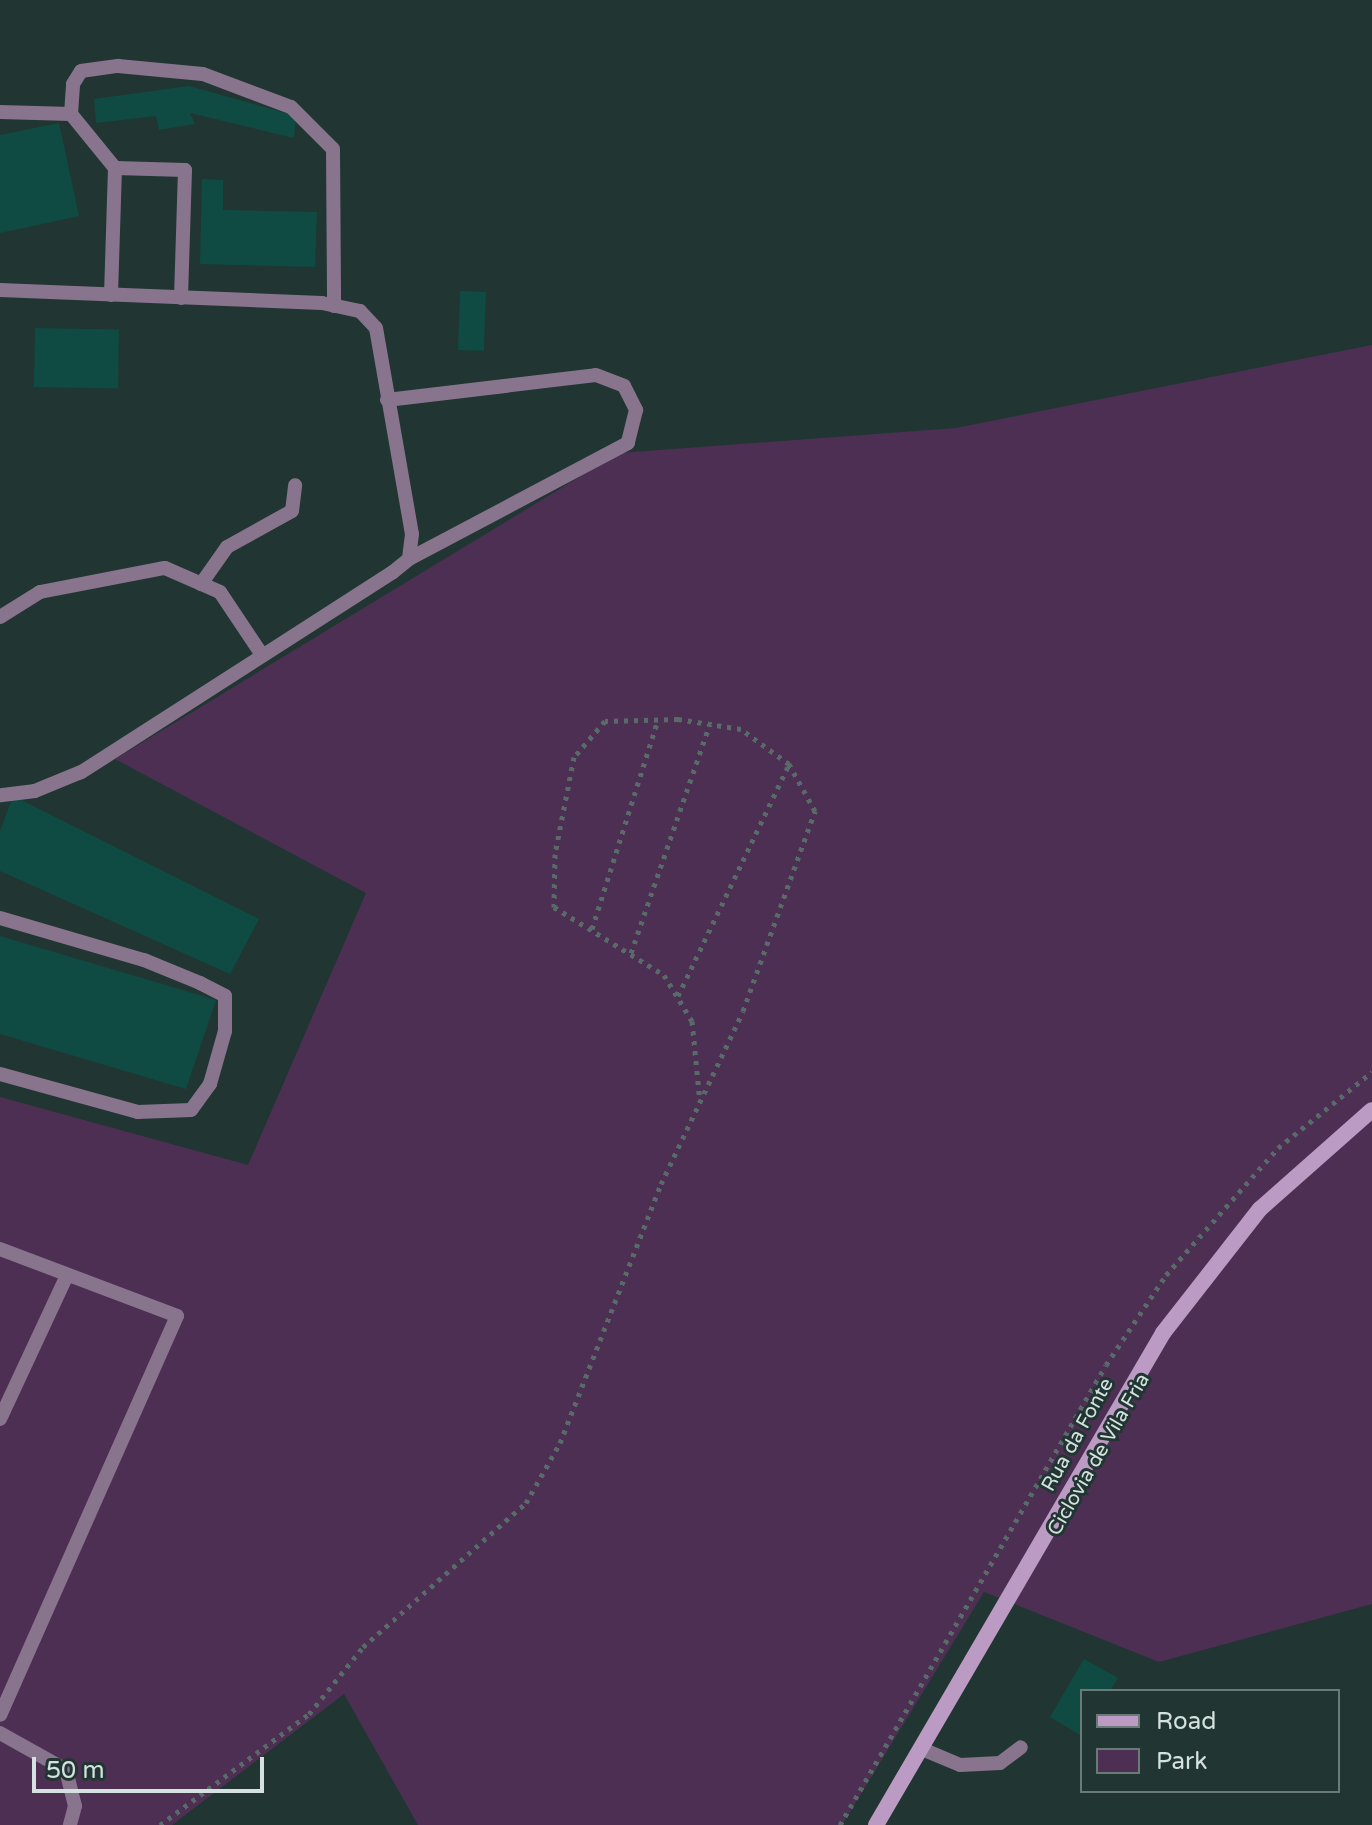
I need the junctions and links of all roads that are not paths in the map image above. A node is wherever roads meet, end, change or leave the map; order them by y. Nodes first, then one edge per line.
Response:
1 (0, 112) edge
2 (71, 114) junction
3 (115, 168) junction
4 (0, 290) edge
5 (111, 295) junction
6 (181, 298) junction
7 (334, 306) junction
8 (387, 400) junction
9 (295, 485) dead end
10 (409, 559) junction
11 (201, 584) junction
12 (0, 617) edge
13 (262, 655) junction
14 (0, 795) edge
15 (0, 918) edge
16 (0, 1074) edge
17 (1372, 1110) edge
18 (0, 1249) edge
19 (67, 1275) junction
20 (0, 1419) edge
21 (0, 1715) edge
22 (0, 1733) edge
23 (1021, 1747) dead end
24 (922, 1749) junction
25 (70, 1825) edge
26 (876, 1825) edge

1 - 2 lane
2 - 3 lane
2 - 7 lane
3 - 5 lane
3 - 6 lane
4 - 5 lane
5 - 6 lane
6 - 7 lane
7 - 8 lane
8 - 10 lane
8 - 10 lane
9 - 11 lane
10 - 13 lane
11 - 12 lane
11 - 13 lane
13 - 14 lane
15 - 16 lane
17 - 24 main road, Rua da Fonte
18 - 19 lane
19 - 20 lane
19 - 21 lane
22 - 25 lane
23 - 24 lane
24 - 26 main road, Rua da Fonte

